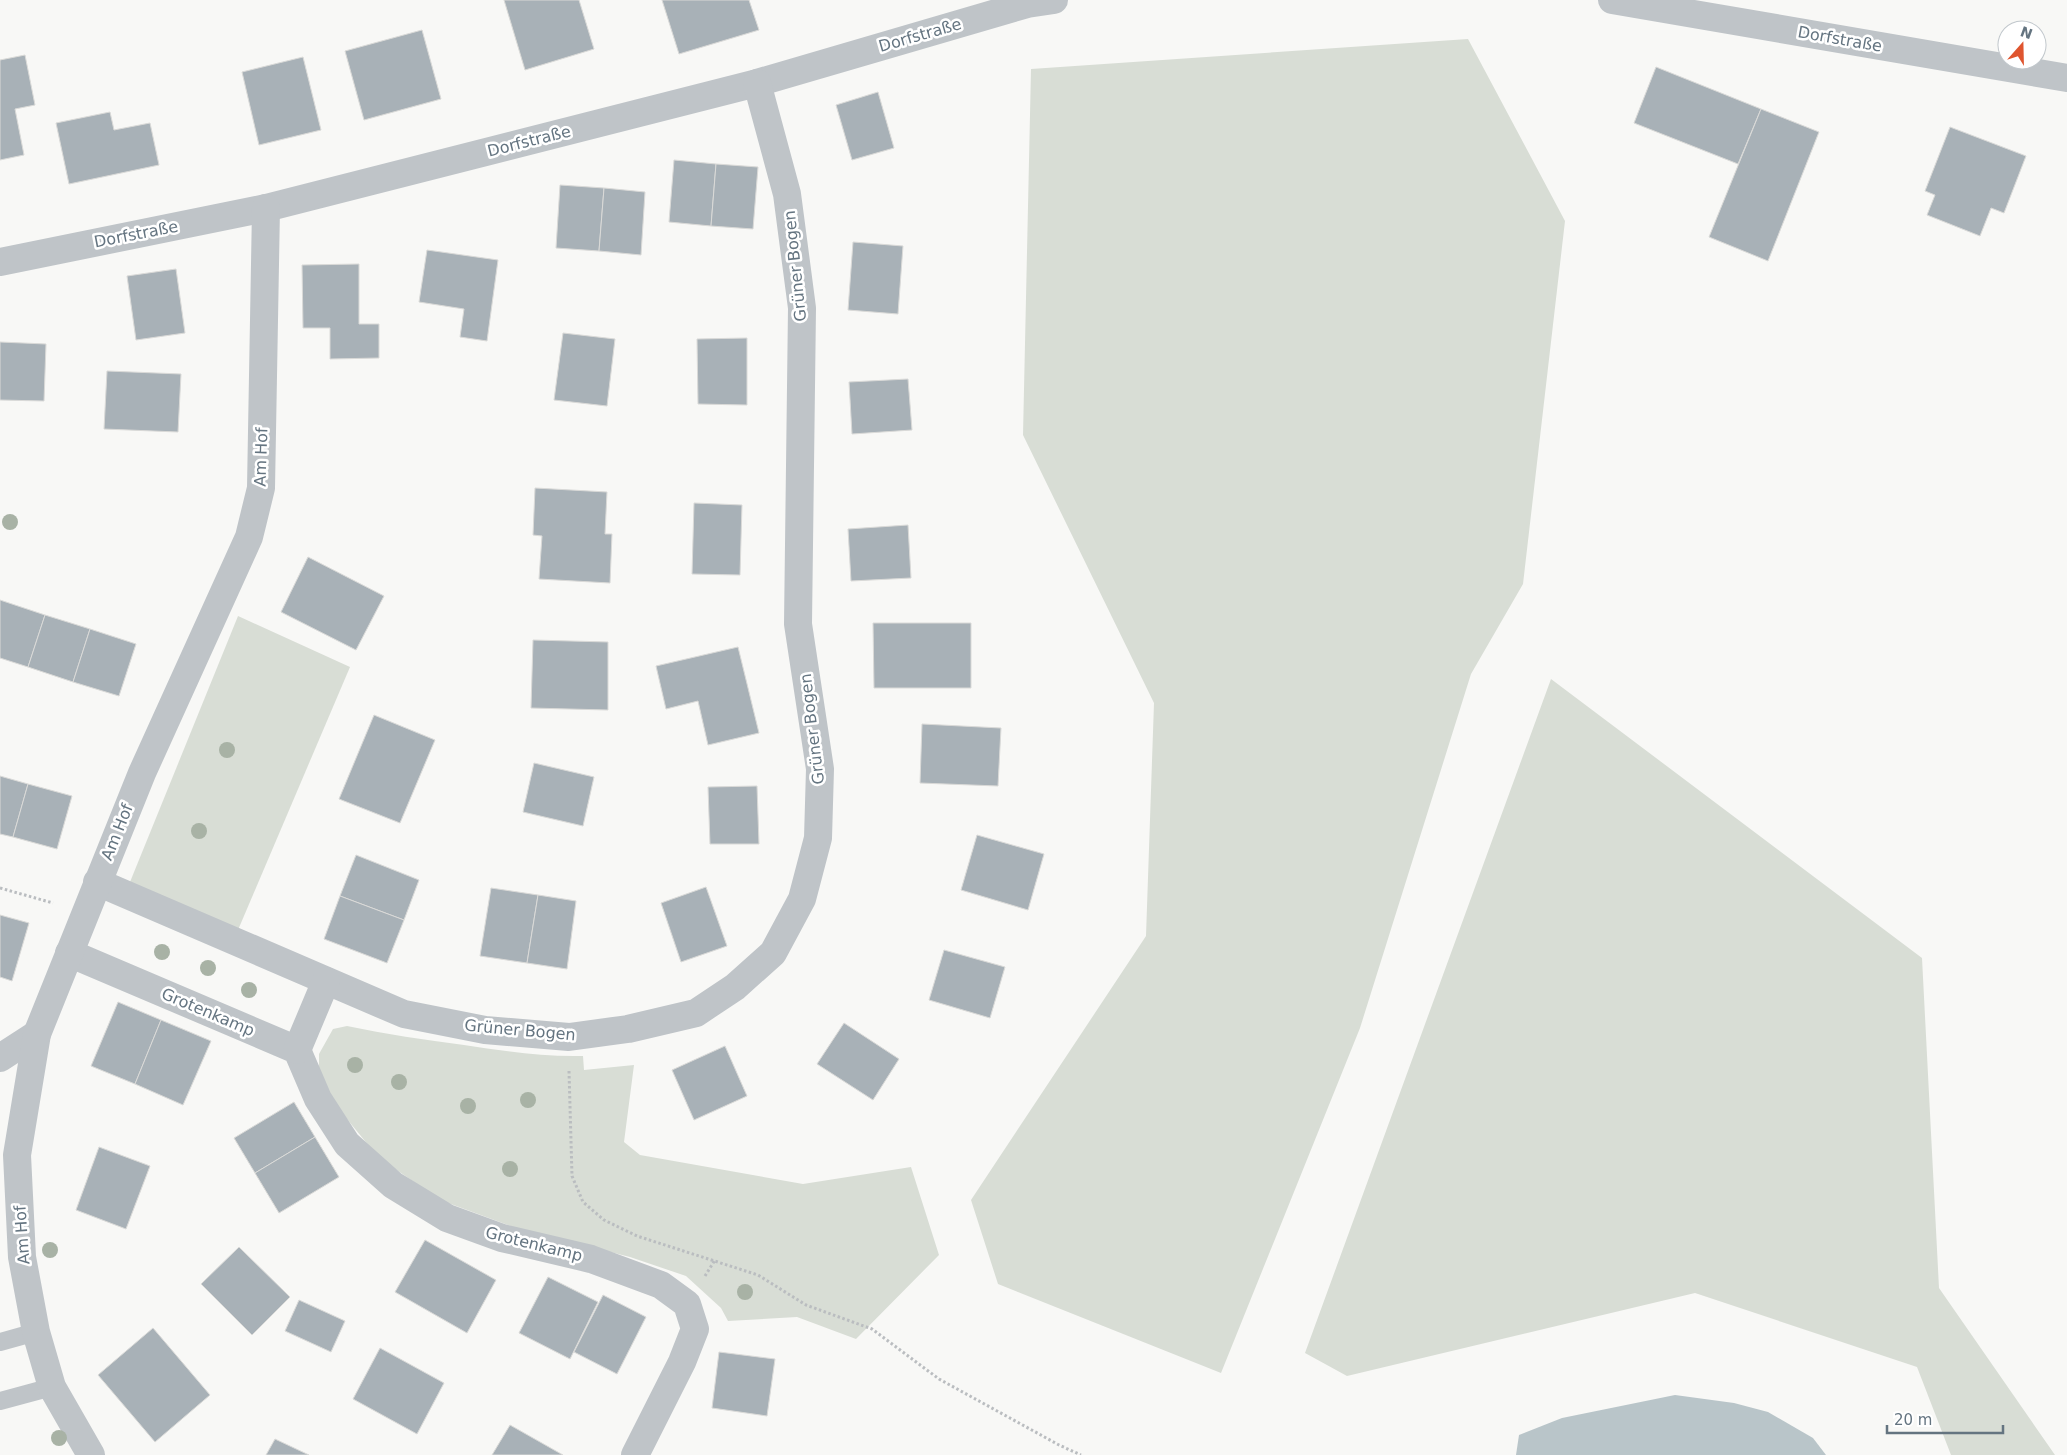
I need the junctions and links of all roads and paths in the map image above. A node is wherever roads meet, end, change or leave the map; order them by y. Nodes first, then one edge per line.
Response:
1 (1054, 0) edge
2 (1612, 0) edge
3 (2067, 78) edge
4 (757, 83) junction
5 (266, 208) junction
6 (0, 262) edge
7 (97, 882) junction
8 (0, 888) edge
9 (85, 912) junction
10 (68, 953) junction
11 (326, 981) junction
12 (38, 1034) junction
13 (570, 1037) junction
14 (297, 1050) junction
15 (0, 1058) edge
16 (0, 1130) edge
17 (17, 1155) junction
18 (36, 1332) junction
19 (0, 1342) edge
20 (52, 1387) junction
21 (0, 1401) edge
22 (91, 1455) edge
23 (635, 1455) edge
24 (1081, 1455) edge

1 - 4 street, Dorfstraße
2 - 3 street, Dorfstraße
4 - 5 street, Dorfstraße
4 - 13 street, Grüner Bogen
5 - 6 street, Dorfstraße
5 - 7 street, Am Hof
7 - 9 street, Am Hof
7 - 11 street, Grüner Bogen
8 - 9 path
9 - 10 street, Am Hof
10 - 12 street, Am Hof
10 - 14 street, Grotenkamp
11 - 13 street, Grüner Bogen
11 - 14 street
12 - 15 street
12 - 17 street, Am Hof
13 - 24 path
14 - 23 street, Grotenkamp
16 - 17 street
17 - 18 street, Am Hof
18 - 19 lane
18 - 20 street, Am Hof
20 - 21 lane
20 - 22 street, Am Hof

